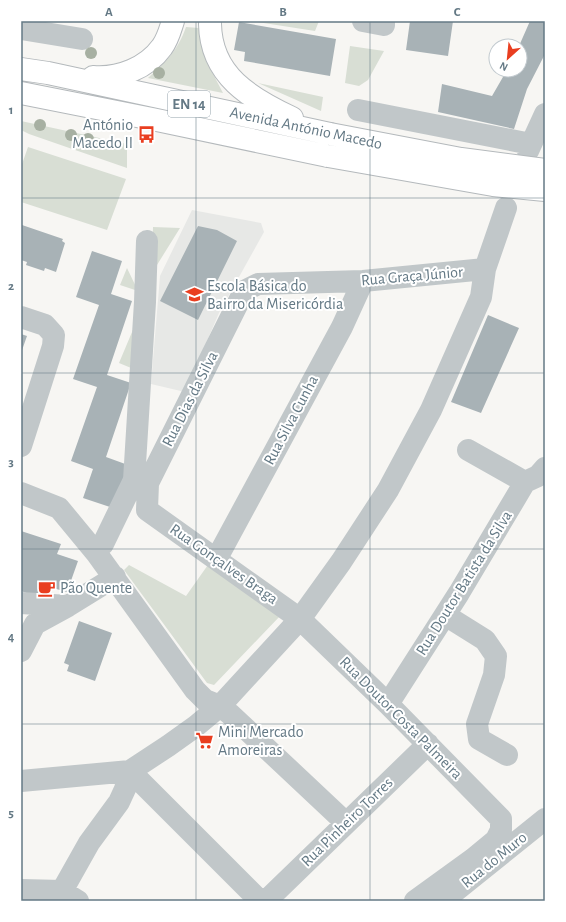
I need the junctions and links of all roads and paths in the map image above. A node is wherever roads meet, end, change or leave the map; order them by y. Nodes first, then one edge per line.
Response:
1 (173, 21) edge
2 (363, 21) edge
3 (384, 21) edge
4 (210, 23) edge
5 (21, 29) edge
6 (82, 39) dead end
7 (21, 69) edge
8 (48, 73) junction
9 (21, 93) edge
10 (358, 110) dead end
11 (545, 114) edge
12 (330, 134) junction
13 (545, 170) edge
14 (545, 190) edge
15 (506, 208) dead end
16 (147, 241) dead end
17 (485, 269) junction
18 (363, 281) junction
19 (244, 291) joint
20 (21, 317) edge
21 (21, 446) edge
22 (468, 450) dead end
23 (545, 468) edge
24 (525, 482) junction
25 (21, 493) edge
26 (147, 510) joint
27 (103, 544) dead end
28 (217, 558) junction
29 (114, 577) junction
30 (21, 603) edge
31 (68, 606) junction
32 (445, 615) junction
33 (300, 619) junction
34 (28, 620) edge
35 (21, 651) edge
36 (388, 704) junction
37 (220, 706) junction
38 (428, 744) junction
39 (507, 755) dead end
40 (130, 772) junction
41 (21, 781) edge
42 (545, 819) edge
43 (346, 823) junction
44 (21, 890) edge
45 (70, 896) edge
46 (260, 901) edge
47 (266, 901) edge
48 (415, 901) edge
49 (443, 901) edge

1 - 8 highway
2 - 3 street
4 - 12 highway
5 - 6 street
7 - 8 highway, Avenida António Macedo / EN 14
8 - 12 highway, Avenida António Macedo / EN 14
9 - 14 highway, Avenida António Macedo / EN 14, bridge
10 - 11 street
12 - 13 highway, Avenida António Macedo / EN 14, bridge
15 - 17 street
16 - 27 street
17 - 18 street, Rua Graça Júnior
17 - 33 street
18 - 19 street, Rua Graça Júnior
18 - 28 street, Rua Silva Cunha
19 - 26 street, Rua Dias da Silva
20 - 21 street
22 - 24 street
23 - 24 street, Rua Doutor Batista da Silva
24 - 32 street, Rua Doutor Batista da Silva
25 - 29 street
26 - 28 street, Rua Gonçalves Braga
28 - 33 street, Rua Gonçalves Braga
29 - 31 street
29 - 37 street
30 - 31 street
31 - 34 street
32 - 36 street, Rua Doutor Batista da Silva
32 - 39 street
33 - 36 street, Rua Doutor Costa Palmeira
33 - 37 street
34 - 35 street
36 - 38 street, Rua Doutor Costa Palmeira
37 - 40 street
37 - 43 street
38 - 43 street, Rua Pinheiro Torres
38 - 48 street, Rua Doutor Costa Palmeira
40 - 41 street
40 - 45 street
40 - 46 street
42 - 49 street, Rua do Muro
43 - 47 street, Rua Pinheiro Torres
44 - 45 street

